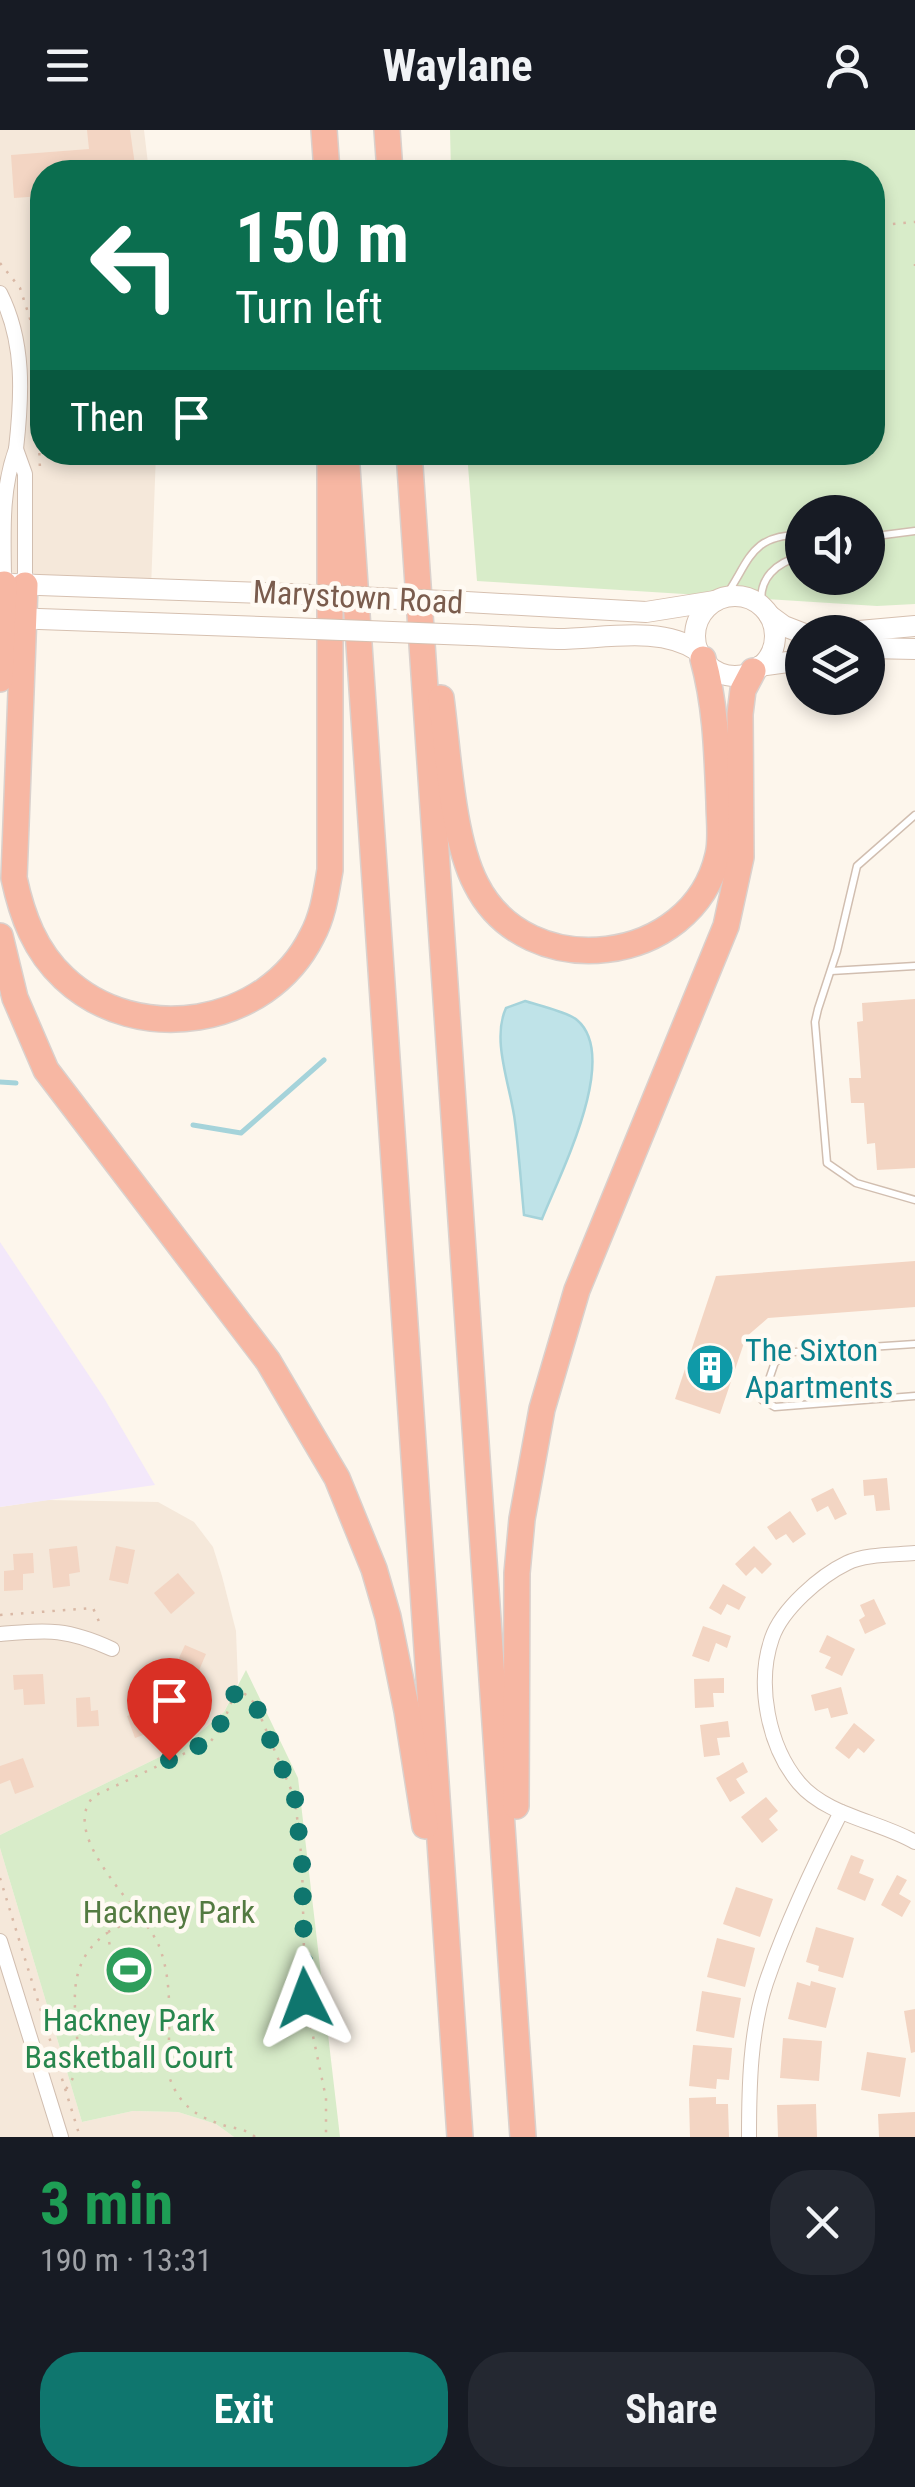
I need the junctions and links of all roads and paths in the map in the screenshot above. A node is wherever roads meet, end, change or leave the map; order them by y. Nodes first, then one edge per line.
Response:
1 (322, 130) edge
2 (387, 130) edge
3 (323, 160) edge
4 (389, 160) edge
5 (915, 222) edge
6 (885, 225) edge
7 (2, 301) edge
8 (16, 449) junction
9 (330, 465) edge
10 (347, 465) edge
11 (409, 465) edge
12 (410, 465) edge
13 (915, 531) edge
14 (885, 535) edge
15 (785, 536) edge
16 (785, 560) edge
17 (10, 584) edge
18 (720, 599) junction
19 (765, 611) junction
20 (9, 618) edge
21 (785, 626) edge
22 (915, 626) edge
23 (885, 629) edge
24 (885, 648) edge
25 (915, 649) edge
26 (701, 655) junction
27 (785, 663) edge
28 (756, 669) junction
29 (0, 679) edge
30 (915, 815) edge
31 (0, 936) edge
32 (915, 966) edge
33 (831, 971) junction
34 (915, 1200) edge
35 (915, 1344) edge
36 (915, 1396) edge
37 (915, 1553) edge
38 (0, 1616) edge
39 (0, 1634) edge
40 (112, 1649) joint
41 (841, 1812) junction
42 (915, 1842) edge
43 (0, 1878) edge
44 (138, 1918) junction
45 (107, 1933) junction
46 (509, 1936) junction
47 (0, 1941) edge
48 (110, 1946) dead end
49 (448, 1956) junction
50 (66, 2090) junction
51 (61, 2137) edge
52 (80, 2137) edge
53 (256, 2137) edge
54 (326, 2137) edge
55 (460, 2137) edge
56 (523, 2137) edge
57 (749, 2137) edge

1 - 3 highway
2 - 4 highway
5 - 6 path
7 - 8 street
8 - 17 street
8 - 17 street
9 - 20 highway
10 - 49 highway
11 - 46 highway
12 - 26 highway
13 - 14 lane
15 - 18 lane
16 - 19 lane
17 - 18 main road, Marystown Road, bridge
17 - 20 highway
18 - 19 main road
18 - 26 main road
19 - 21 main road
19 - 28 main road
20 - 26 main road, Marystown Road, bridge
20 - 29 highway
22 - 23 main road
24 - 25 main road
26 - 28 main road
27 - 28 main road
28 - 46 highway
30 - 33 lane
31 - 49 highway
32 - 33 lane
33 - 34 lane
35 - 36 lane
37 - 41 street
38 - 40 path
39 - 40 street
41 - 42 street
41 - 57 street
43 - 50 path
44 - 45 path
44 - 53 path
44 - 54 path
45 - 48 path
45 - 50 path
46 - 56 highway
47 - 51 street
49 - 55 highway
50 - 52 path

